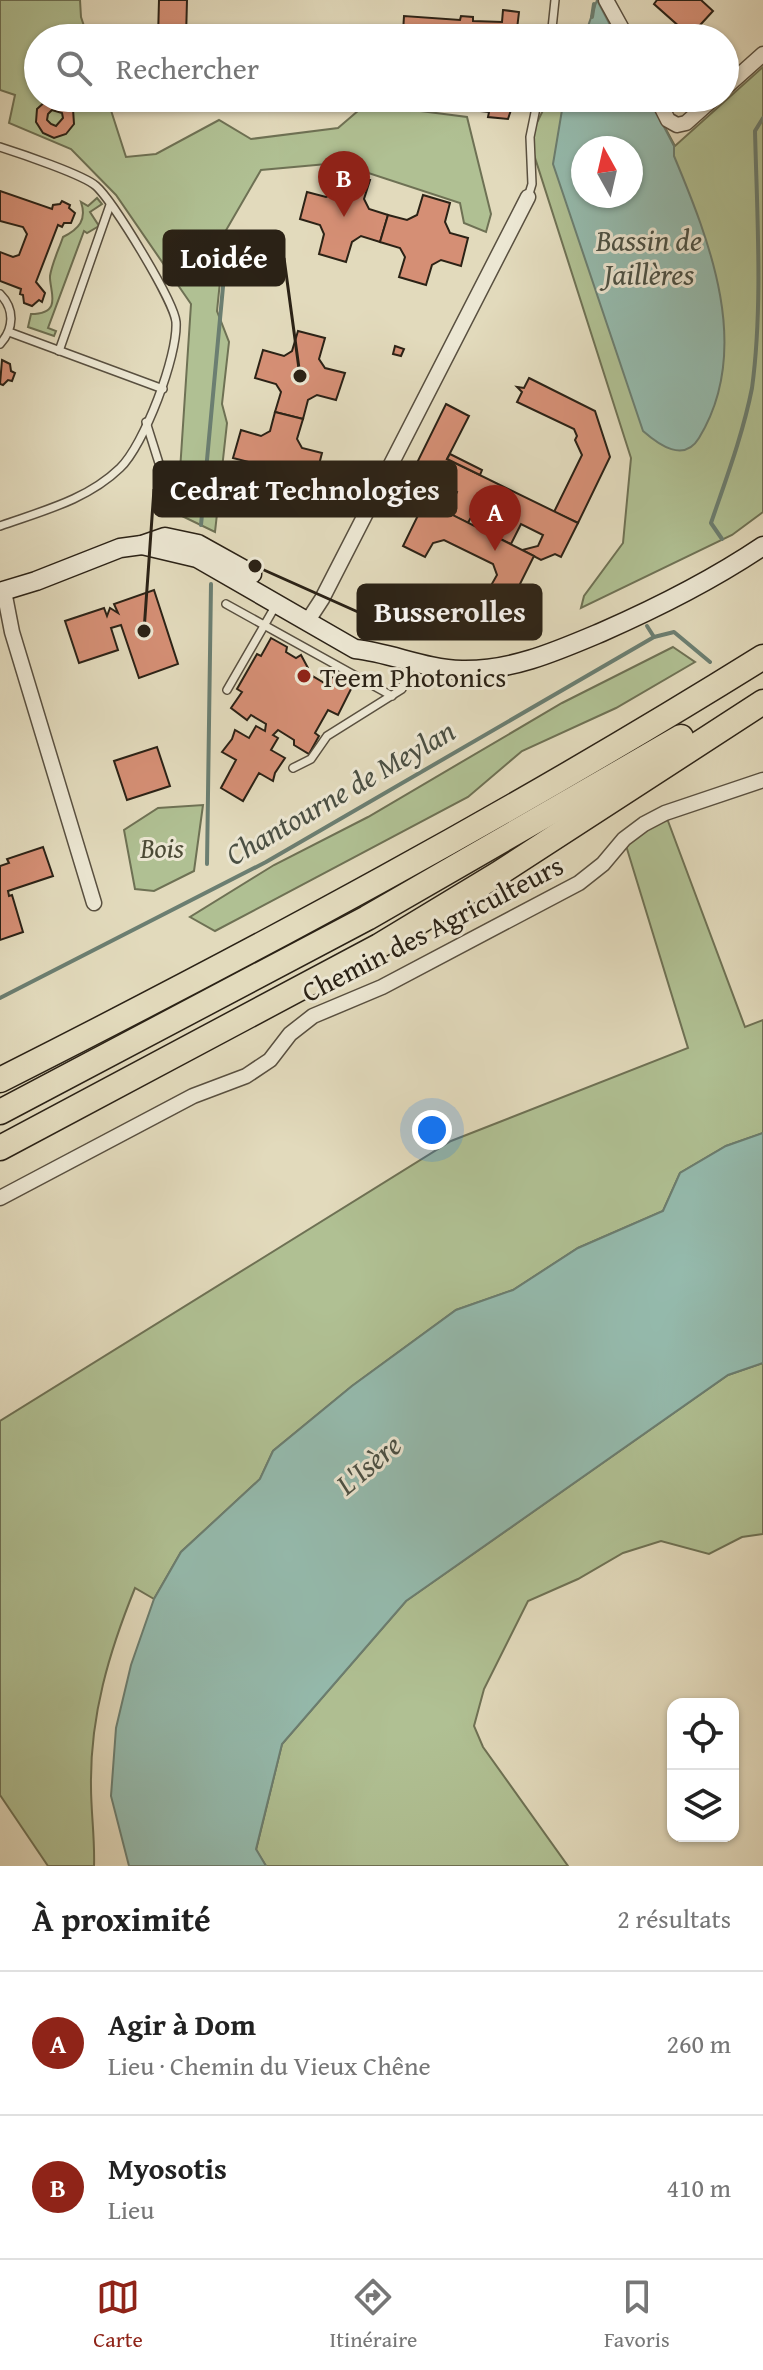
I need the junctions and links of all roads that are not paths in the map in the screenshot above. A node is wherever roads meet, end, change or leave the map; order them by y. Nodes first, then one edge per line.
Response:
1 (555, 0) edge
2 (606, 0) edge
3 (552, 24) edge
4 (619, 24) edge
5 (763, 54) edge
6 (739, 75) edge
7 (535, 112) edge
8 (664, 112) edge
9 (698, 112) edge
10 (0, 147) edge
11 (528, 197) joint
12 (110, 205) junction
13 (0, 294) edge
14 (9, 332) junction
15 (0, 344) edge
16 (59, 351) junction
17 (163, 389) junction
18 (146, 422) junction
19 (164, 479) dead end
20 (0, 526) edge
21 (142, 545) junction
22 (763, 546) edge
23 (2, 592) edge
24 (277, 603) junction
25 (226, 604) dead end
26 (310, 617) junction
27 (265, 626) junction
28 (763, 657) edge
29 (408, 662) junction
30 (763, 688) edge
31 (227, 690) dead end
32 (392, 696) junction
33 (763, 702) edge
34 (293, 768) dead end
35 (763, 780) edge
36 (94, 903) dead end
37 (5, 1077) edge
38 (0, 1112) edge
39 (0, 1151) edge
40 (0, 1198) edge

1 - 3 lane
2 - 4 street
5 - 6 street
7 - 11 lane
8 - 9 street
10 - 12 lane
11 - 26 street
12 - 16 lane
12 - 17 lane
13 - 14 lane
14 - 15 lane
14 - 16 lane
16 - 17 lane
17 - 18 lane
18 - 19 lane
18 - 20 lane
21 - 23 main road
21 - 24 main road
21 - 26 main road
22 - 29 main road
23 - 36 street
24 - 26 main road
24 - 27 lane
25 - 27 lane
26 - 29 main road
27 - 31 lane
27 - 32 lane
28 - 37 highway
29 - 32 lane
30 - 38 highway
32 - 34 lane
33 - 39 highway
35 - 40 street, Chemin des Agriculteurs

